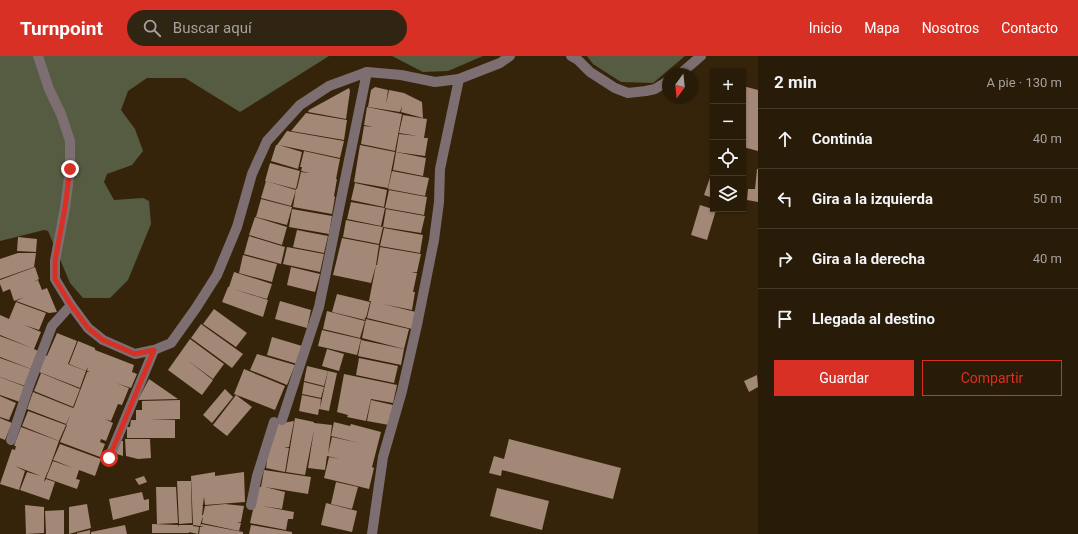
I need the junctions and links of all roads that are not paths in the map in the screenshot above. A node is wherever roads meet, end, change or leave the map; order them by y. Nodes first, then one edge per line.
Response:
1 (38, 56) edge
2 (510, 56) edge
3 (571, 56) edge
4 (701, 56) edge
5 (687, 68) edge
6 (367, 72) junction
7 (459, 79) junction
8 (662, 85) edge
9 (71, 305) junction
10 (154, 350) junction
11 (10, 440) dead end
12 (109, 458) dead end
13 (251, 505) dead end
14 (372, 534) edge

1 - 9 street
2 - 7 street
3 - 8 street
4 - 5 street
6 - 7 street
6 - 10 street
6 - 13 street
7 - 14 street
9 - 10 street
9 - 11 street
10 - 12 street

